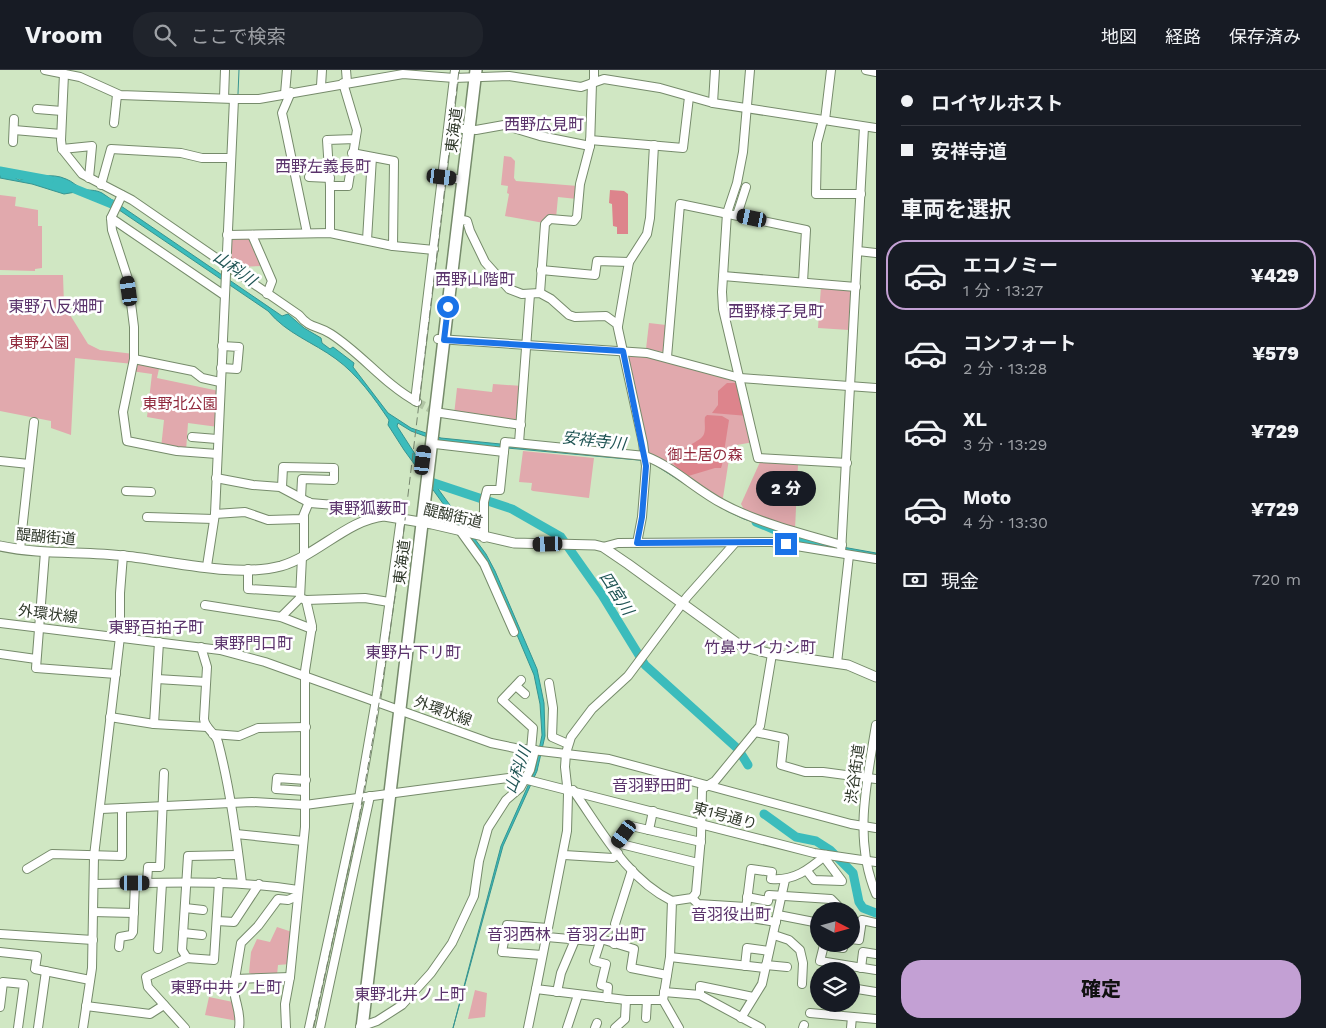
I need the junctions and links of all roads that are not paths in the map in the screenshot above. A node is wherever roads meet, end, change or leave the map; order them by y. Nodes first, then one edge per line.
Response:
1 (45, 70) edge
2 (226, 70) edge
3 (287, 70) edge
4 (322, 70) edge
5 (346, 70) edge
6 (594, 70) edge
7 (715, 70) edge
8 (750, 70) edge
9 (830, 70) edge
10 (866, 70) edge
11 (414, 72) edge
12 (876, 72) edge
13 (66, 73) edge
14 (473, 73) edge
15 (454, 74) edge
16 (345, 83) junction
17 (593, 83) junction
18 (320, 86) junction
19 (288, 93) junction
20 (117, 94) junction
21 (689, 97) junction
22 (224, 98) junction
23 (234, 99) junction
24 (713, 103) junction
25 (37, 108) dead end
26 (747, 108) junction
27 (62, 111) junction
28 (14, 119) dead end
29 (824, 120) junction
30 (114, 123) dead end
31 (864, 127) junction
32 (876, 128) edge
33 (466, 129) junction
34 (14, 130) junction
35 (61, 134) junction
36 (355, 139) junction
37 (13, 142) dead end
38 (590, 143) junction
39 (654, 145) junction
40 (62, 149) junction
41 (396, 151) dead end
42 (352, 153) junction
43 (372, 157) junction
44 (231, 158) junction
45 (394, 161) junction
46 (309, 177) dead end
47 (442, 177) junction
48 (89, 178) junction
49 (460, 180) junction
50 (330, 182) junction
51 (101, 185) junction
52 (746, 187) dead end
53 (860, 194) junction
54 (122, 195) junction
55 (727, 213) junction
56 (736, 215) junction
57 (111, 218) junction
58 (458, 219) junction
59 (307, 233) junction
60 (330, 233) junction
61 (227, 235) junction
62 (252, 235) junction
63 (367, 240) junction
64 (393, 246) junction
65 (434, 250) junction
66 (858, 251) junction
67 (876, 252) edge
68 (629, 262) junction
69 (226, 267) junction
70 (541, 270) junction
71 (723, 276) junction
72 (803, 282) junction
73 (856, 286) junction
74 (224, 292) junction
75 (540, 293) junction
76 (267, 294) junction
77 (530, 294) junction
78 (618, 326) junction
79 (441, 340) junction
80 (527, 345) junction
81 (222, 346) junction
82 (623, 351) junction
83 (667, 357) junction
84 (134, 360) junction
85 (220, 368) junction
86 (740, 378) junction
87 (220, 382) junction
88 (850, 385) junction
89 (876, 388) edge
90 (441, 414) tunnel mouth
91 (34, 422) dead end
92 (521, 425) junction
93 (192, 437) dead end
94 (218, 440) junction
95 (519, 443) junction
96 (435, 444) dead end
97 (504, 451) junction
98 (217, 454) junction
99 (645, 456) junction
100 (0, 461) edge
101 (847, 463) junction
102 (29, 464) junction
103 (216, 478) junction
104 (282, 487) junction
105 (126, 491) dead end
106 (151, 492) dead end
107 (305, 500) junction
108 (214, 516) junction
109 (147, 517) dead end
110 (304, 517) junction
111 (376, 517) junction
112 (401, 518) junction
113 (419, 522) junction
114 (463, 532) junction
115 (481, 537) junction
116 (637, 543) junction
117 (734, 544) junction
118 (0, 546) edge
119 (603, 547) junction
120 (20, 549) junction
121 (844, 551) junction
122 (45, 552) junction
123 (124, 555) junction
124 (303, 556) junction
125 (876, 559) edge
126 (207, 566) junction
127 (248, 569) junction
128 (302, 597) junction
129 (389, 602) junction
130 (682, 604) junction
131 (205, 605) dead end
132 (281, 617) junction
133 (0, 623) edge
134 (38, 627) junction
135 (312, 629) junction
136 (514, 632) dead end
137 (120, 636) junction
138 (159, 642) junction
139 (202, 647) junction
140 (0, 654) edge
141 (772, 654) junction
142 (36, 659) junction
143 (837, 663) junction
144 (116, 674) junction
145 (305, 676) junction
146 (876, 677) edge
147 (157, 679) junction
148 (206, 682) junction
149 (549, 683) dead end
150 (524, 694) dead end
151 (376, 701) junction
152 (396, 708) junction
153 (110, 717) junction
154 (154, 724) junction
155 (876, 725) edge
156 (207, 727) junction
157 (306, 727) junction
158 (755, 732) junction
159 (213, 734) junction
160 (568, 744) junction
161 (534, 750) junction
162 (566, 753) junction
163 (164, 773) dead end
164 (527, 778) junction
165 (872, 779) edge
166 (306, 780) junction
167 (708, 786) junction
168 (570, 789) junction
169 (306, 791) junction
170 (386, 794) junction
171 (370, 796) junction
172 (359, 798) junction
173 (232, 803) junction
174 (305, 804) junction
175 (162, 806) junction
176 (122, 808) junction
177 (101, 809) junction
178 (653, 811) junction
179 (700, 824) junction
180 (863, 827) junction
181 (876, 828) edge
182 (649, 830) junction
183 (236, 834) junction
184 (303, 841) junction
185 (701, 842) junction
186 (616, 849) junction
187 (238, 855) junction
188 (564, 855) junction
189 (94, 856) junction
190 (825, 856) junction
191 (866, 860) junction
192 (876, 862) edge
193 (698, 863) junction
194 (27, 869) dead end
195 (632, 870) junction
196 (807, 871) junction
197 (785, 880) junction
198 (186, 882) junction
199 (219, 882) junction
200 (135, 883) junction
201 (147, 883) junction
202 (162, 883) junction
203 (242, 883) junction
204 (94, 884) junction
205 (259, 884) junction
206 (298, 892) junction
207 (876, 894) edge
208 (783, 897) junction
209 (692, 898) junction
210 (747, 898) junction
211 (672, 901) junction
212 (834, 902) edge
213 (746, 907) junction
214 (185, 908) junction
215 (203, 910) dead end
216 (93, 912) junction
217 (134, 914) junction
218 (777, 919) junction
219 (216, 920) junction
220 (810, 922) edge
221 (876, 924) edge
222 (548, 928) junction
223 (183, 933) junction
224 (860, 933) edge
225 (0, 934) edge
226 (774, 934) junction
227 (202, 935) dead end
228 (547, 937) junction
229 (93, 940) junction
230 (575, 940) junction
231 (601, 940) junction
232 (614, 944) junction
233 (119, 947) dead end
234 (158, 949) dead end
235 (769, 951) junction
236 (0, 952) edge
237 (876, 954) edge
238 (542, 955) junction
239 (670, 957) junction
240 (187, 958) junction
241 (745, 966) junction
242 (765, 966) junction
243 (787, 967) dead end
244 (861, 968) joint
245 (876, 970) edge
246 (46, 971) junction
247 (667, 976) junction
248 (290, 977) junction
249 (235, 979) junction
250 (90, 980) junction
251 (802, 984) dead end
252 (536, 989) junction
253 (860, 989) edge
254 (557, 992) junction
255 (876, 992) edge
256 (578, 995) junction
257 (700, 995) junction
258 (1, 996) edge
259 (664, 996) junction
260 (607, 998) junction
261 (753, 998) junction
262 (626, 1000) junction
263 (647, 1000) junction
264 (164, 1005) junction
265 (86, 1006) junction
266 (0, 1007) edge
267 (810, 1013) dead end
268 (852, 1017) junction
269 (646, 1018) dead end
270 (741, 1018) junction
271 (876, 1019) edge
272 (378, 1024) edge
273 (359, 1027) edge
274 (18, 1028) edge
275 (38, 1028) edge
276 (83, 1028) edge
277 (185, 1028) edge
278 (239, 1028) edge
279 (286, 1028) edge
280 (308, 1028) edge
281 (320, 1028) edge
282 (529, 1028) edge
283 (567, 1028) edge
284 (615, 1028) edge
285 (678, 1028) edge
286 (761, 1028) edge
287 (851, 1028) edge

1 - 13 street
2 - 22 street
3 - 19 street
4 - 18 street
5 - 16 street
6 - 17 street
7 - 24 street
8 - 26 street
9 - 29 street
10 - 12 street
11 - 15 street
11 - 16 street
13 - 20 street
13 - 27 street
14 - 15 street
14 - 17 street
14 - 33 highway, 東海道
15 - 47 street
16 - 18 street
16 - 36 street
17 - 21 street
17 - 38 street
18 - 19 street
19 - 23 street
19 - 59 street
20 - 22 street
20 - 30 street
21 - 24 street
21 - 39 street
22 - 23 street
23 - 44 street
24 - 26 street
25 - 27 street
26 - 29 street
26 - 55 street
27 - 35 street
28 - 34 street
29 - 31 street
29 - 53 street
31 - 32 street
31 - 53 street
33 - 38 street
33 - 49 highway, 東海道
34 - 35 street
34 - 37 street
35 - 40 street
36 - 42 street
36 - 50 street
38 - 39 street
38 - 70 street
39 - 68 street
40 - 48 street
40 - 48 street
41 - 45 street
42 - 43 street
42 - 50 street
43 - 45 street
43 - 63 street
44 - 51 street
44 - 61 street
45 - 64 street
46 - 50 street
47 - 49 street
47 - 65 street
48 - 51 street
49 - 58 highway, 東海道
49 - 79 highway, 東海道
50 - 60 street
51 - 54 street
52 - 56 street
53 - 66 street
54 - 57 street
54 - 69 street
55 - 56 street
55 - 71 street
55 - 83 street
56 - 72 street
57 - 74 street
57 - 84 street
58 - 77 street
58 - 79 highway, 東海道
59 - 60 street
59 - 62 street
60 - 63 street
61 - 62 street
61 - 69 street
62 - 76 street
63 - 64 street
64 - 65 street
65 - 76 street
66 - 67 street
66 - 73 street
68 - 70 street
68 - 78 street
69 - 74 street
69 - 76 street
70 - 75 street
71 - 72 street
71 - 86 street
72 - 73 street
73 - 88 street
74 - 81 street
75 - 77 street
75 - 78 street
77 - 80 street
78 - 82 street
79 - 80 street
79 - 113 highway, 東海道
80 - 82 street
80 - 92 street
81 - 85 street
81 - 85 street
82 - 83 street
82 - 99 street
83 - 86 street
84 - 87 street
84 - 98 street
85 - 87 street
86 - 88 street
86 - 101 street
87 - 94 street
88 - 89 street
88 - 101 street
90 - 92 street
91 - 102 street
92 - 95 street
93 - 94 street
94 - 98 street
95 - 97 street
95 - 99 street
96 - 97 street
97 - 115 street
98 - 103 street
99 - 116 street
99 - 121 street
100 - 102 street
101 - 121 street
102 - 120 street
103 - 104 street
103 - 108 street
104 - 107 street
104 - 107 street
105 - 106 street
107 - 110 street
107 - 111 street
108 - 109 street
108 - 110 street
108 - 126 street
110 - 124 street
111 - 112 main road, 醍醐街道
111 - 124 main road, 醍醐街道
112 - 113 main road, 醍醐街道
112 - 129 street
113 - 114 main road, 醍醐街道
113 - 152 highway, 東海道
114 - 115 main road, 醍醐街道
114 - 136 street
115 - 119 main road, 醍醐街道
116 - 117 street
116 - 119 street
117 - 121 street
117 - 130 street
118 - 120 main road, 醍醐街道
119 - 130 main road, 醍醐街道
120 - 122 main road, 醍醐街道
121 - 125 street
121 - 143 street
122 - 123 main road, 醍醐街道
122 - 134 street
123 - 126 main road, 醍醐街道
123 - 137 street
124 - 127 main road, 醍醐街道
124 - 128 street
126 - 127 main road, 醍醐街道
127 - 128 street
128 - 129 street
128 - 132 street
128 - 135 street
129 - 151 street
130 - 141 main road, 醍醐街道
130 - 160 street
131 - 132 street
132 - 135 street
133 - 134 street, 外環状線
134 - 137 street, 外環状線
134 - 142 street
135 - 145 street
137 - 138 street, 外環状線
137 - 144 street
138 - 139 street, 外環状線
138 - 147 street
139 - 145 street, 外環状線
139 - 148 street
140 - 142 street
141 - 143 main road, 醍醐街道
141 - 158 street
142 - 144 street
143 - 146 main road, 醍醐街道
144 - 153 street
145 - 151 street, 外環状線
145 - 157 street
147 - 148 street
147 - 154 street
148 - 156 street
149 - 160 street
150 - 161 street
151 - 152 street, 外環状線
151 - 172 street
152 - 161 street, 外環状線
152 - 170 highway, 東海道
153 - 154 street
153 - 177 street
154 - 156 street
155 - 165 street, 渋谷街道
156 - 159 street
157 - 159 street
157 - 166 street
158 - 165 street
158 - 167 street
159 - 173 street
160 - 162 street
161 - 162 street, 外環状線
161 - 164 street
162 - 167 street, 外環状線
162 - 168 street
163 - 175 street
164 - 168 street, 東1号通り
164 - 170 street, 東1号通り
164 - 272 street
165 - 180 street, 渋谷街道
166 - 169 street
166 - 169 street
167 - 179 street
167 - 180 street, 外環状線
168 - 178 street, 東1号通り
168 - 186 street
168 - 188 street
169 - 174 street
170 - 171 street, 東1号通り
170 - 273 highway, 東海道
171 - 172 street, 東1号通り
171 - 281 street
172 - 174 street, 東1号通り
172 - 280 street
173 - 174 street, 東1号通り
173 - 175 street, 東1号通り
173 - 183 street
174 - 184 street
175 - 176 street, 東1号通り
175 - 201 street
176 - 177 street, 東1号通り
176 - 189 street
177 - 189 street
178 - 179 street, 東1号通り
178 - 182 street
179 - 185 street
179 - 190 street, 東1号通り
180 - 181 street, 外環状線
180 - 191 street, 渋谷街道
182 - 185 street
182 - 186 street
183 - 184 street
183 - 187 street
184 - 206 street
185 - 193 street
186 - 188 street
186 - 193 street
186 - 195 street
187 - 198 street
187 - 203 street
188 - 222 street
189 - 194 street
189 - 204 street
190 - 191 street, 東1号通り
190 - 196 street
190 - 196 street
191 - 192 street, 東1号通り
191 - 207 street, 渋谷街道
193 - 209 street
195 - 211 street
195 - 232 street
196 - 197 street
197 - 208 street
197 - 210 street
198 - 199 street
198 - 202 street
198 - 214 street
199 - 203 street
199 - 219 street
200 - 201 street
200 - 204 street
200 - 217 street
201 - 202 street
202 - 234 street
203 - 205 street
204 - 216 street
205 - 206 street
205 - 219 street
206 - 248 street
206 - 249 street
208 - 210 street
208 - 212 street
208 - 218 street
209 - 211 street
209 - 213 street
210 - 213 street
211 - 239 street
213 - 218 street
214 - 215 street
214 - 223 street
216 - 217 street
216 - 229 street
217 - 233 street
218 - 220 street
218 - 226 street
219 - 240 street
221 - 224 street
222 - 228 street
222 - 238 street
223 - 227 street
223 - 240 street
225 - 229 street
226 - 235 street
226 - 251 street
228 - 230 street
228 - 238 street
229 - 250 street
230 - 231 street
230 - 254 street
231 - 232 street
231 - 260 street
232 - 247 street
235 - 241 street
235 - 242 street
236 - 246 street
237 - 244 street
238 - 252 street
239 - 241 street
239 - 247 street
240 - 264 street
241 - 242 street
242 - 243 street
242 - 261 street
244 - 245 street
246 - 250 street
246 - 275 street
247 - 259 street
248 - 249 street
248 - 279 street
249 - 278 street
250 - 265 street
252 - 254 street
252 - 282 street
253 - 255 street
254 - 256 street
256 - 260 street
256 - 283 street
257 - 259 street
257 - 261 street
257 - 270 street
258 - 266 street
258 - 274 street
259 - 263 street
259 - 285 street
260 - 262 street
261 - 270 street
262 - 263 street
262 - 284 street
263 - 269 street
264 - 265 street
264 - 277 street
265 - 276 street
267 - 268 street
268 - 271 street
268 - 287 street
270 - 286 street
272 - 273 street

